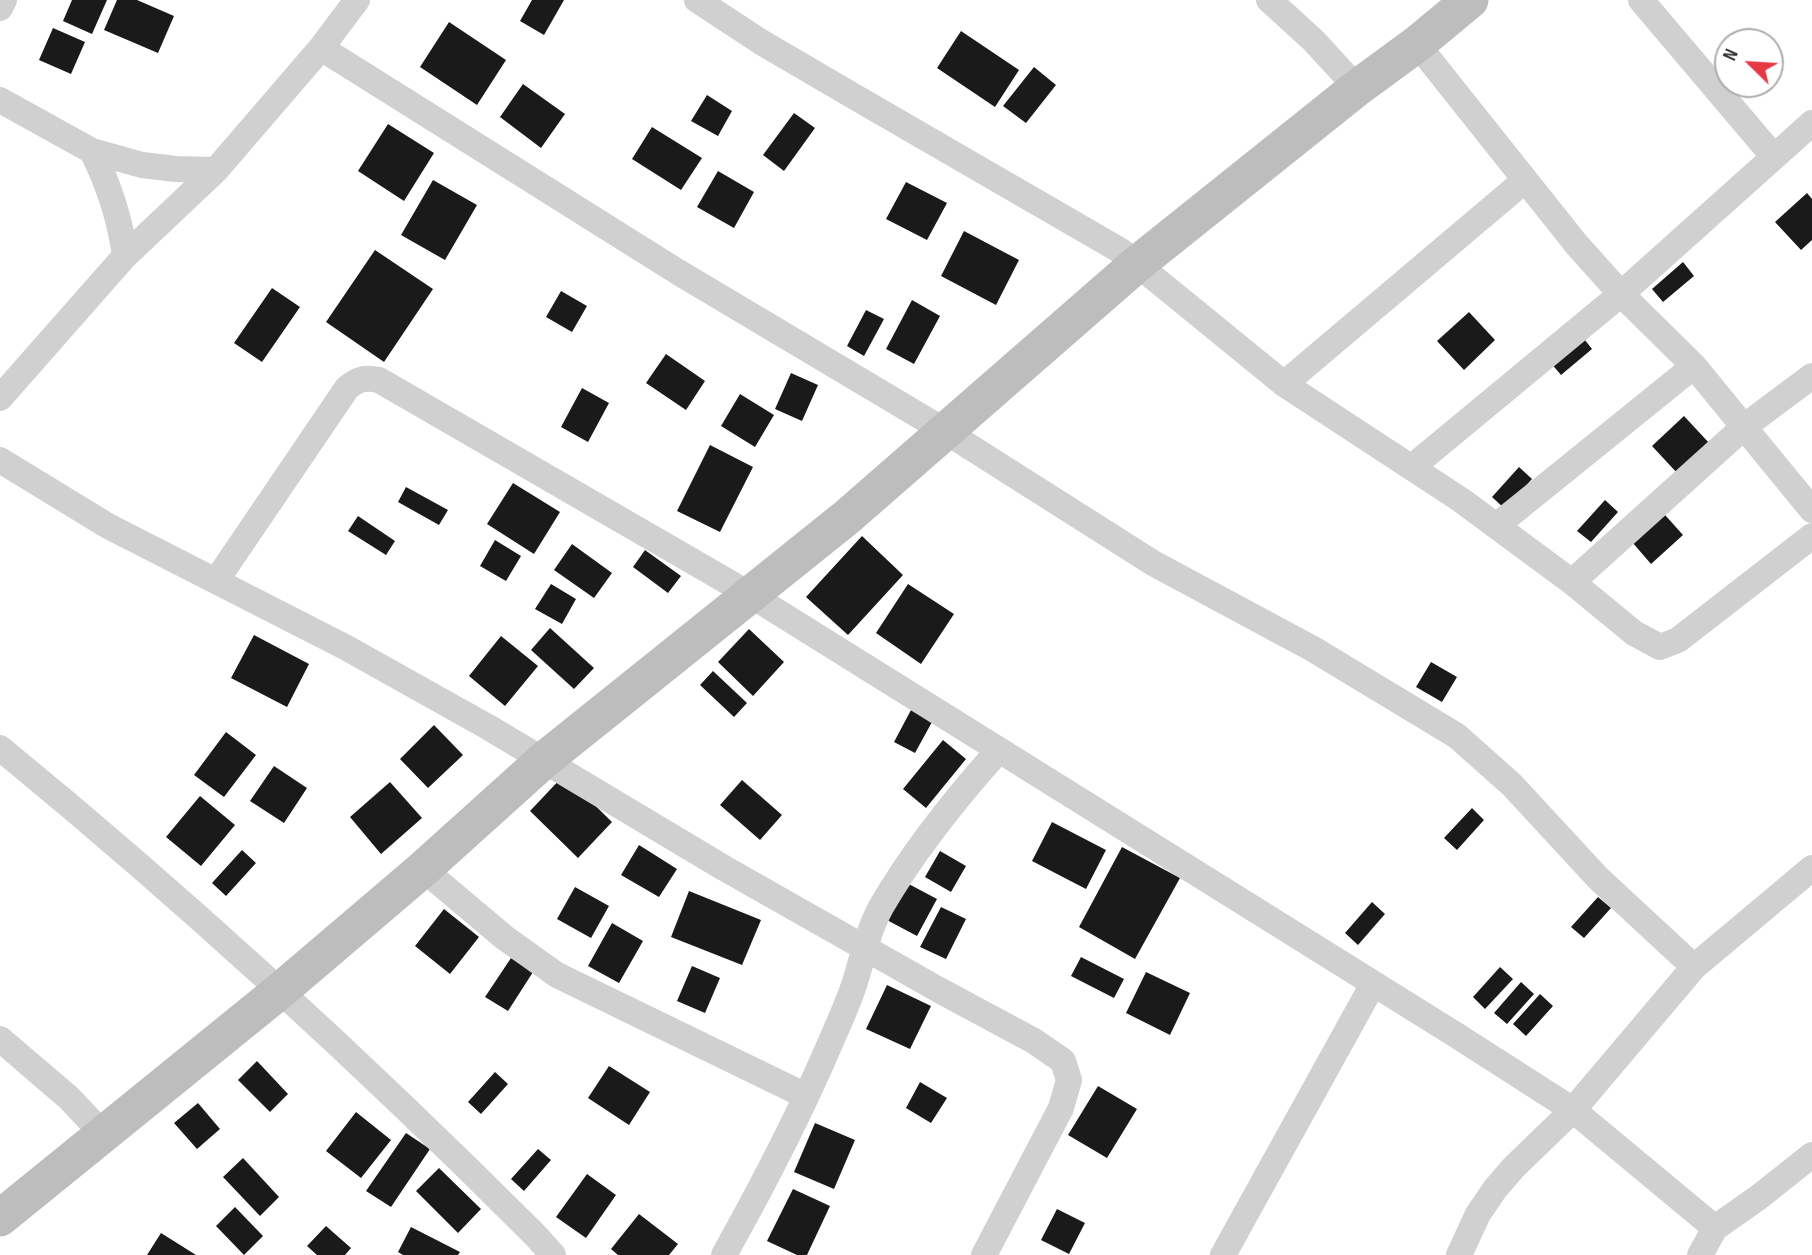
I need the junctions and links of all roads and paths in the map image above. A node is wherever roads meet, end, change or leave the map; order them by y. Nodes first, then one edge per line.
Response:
1 (4, 0) edge
2 (357, 0) edge
3 (696, 0) edge
4 (1269, 0) edge
5 (1470, 0) edge
6 (1641, 0) edge
7 (0, 8) edge
8 (1418, 44) junction
9 (321, 48) junction
10 (1357, 88) junction
11 (0, 100) edge
12 (1812, 123) edge
13 (92, 151) junction
14 (1774, 157) junction
15 (216, 170) junction
16 (1524, 181) junction
17 (125, 256) junction
18 (1137, 264) junction
19 (1621, 293) junction
20 (1695, 366) junction
21 (1812, 376) edge
22 (1284, 384) junction
23 (0, 398) edge
24 (1745, 426) junction
25 (946, 431) junction
26 (0, 460) edge
27 (1412, 467) junction
28 (1812, 510) edge
29 (1496, 526) junction
30 (1812, 536) edge
31 (216, 581) junction
32 (1572, 582) junction
33 (749, 594) junction
34 (0, 748) edge
35 (999, 750) junction
36 (544, 760) junction
37 (1812, 868) edge
38 (423, 869) junction
39 (864, 946) junction
40 (1694, 967) junction
41 (1373, 984) junction
42 (281, 990) junction
43 (0, 1039) edge
44 (806, 1097) junction
45 (1573, 1110) junction
46 (104, 1135) junction
47 (1812, 1155) edge
48 (0, 1218) edge
49 (1715, 1228) junction
50 (529, 1245) edge
51 (553, 1255) edge
52 (724, 1255) edge
53 (984, 1255) edge
54 (1223, 1255) edge
55 (1459, 1255) edge
56 (1700, 1255) edge

1 - 7 street
2 - 9 street
3 - 18 street
4 - 10 street
5 - 8 street
6 - 14 street
8 - 10 street
8 - 16 street
9 - 15 street
9 - 25 street
10 - 18 street
11 - 13 street
12 - 14 street
13 - 15 street
13 - 17 street
14 - 19 street
15 - 17 street
16 - 19 street
16 - 22 street
17 - 23 street
18 - 22 street
18 - 25 street
19 - 20 street
19 - 27 street
20 - 24 street
20 - 29 street
21 - 24 street
22 - 27 street
24 - 28 street
24 - 32 street
25 - 33 street
25 - 40 street
26 - 31 street
27 - 29 street
29 - 32 street
30 - 32 street
31 - 33 street
31 - 36 street
33 - 35 street
33 - 36 street
34 - 42 street
35 - 39 street
35 - 41 street
36 - 38 street
36 - 39 street
37 - 40 street
38 - 42 street
38 - 44 street
39 - 44 street
39 - 53 street
40 - 45 street
41 - 45 street
41 - 54 street
42 - 46 street
42 - 50 street
43 - 46 street
44 - 52 street
45 - 49 street
45 - 55 street
46 - 48 street
47 - 49 street
49 - 56 street
50 - 51 street

